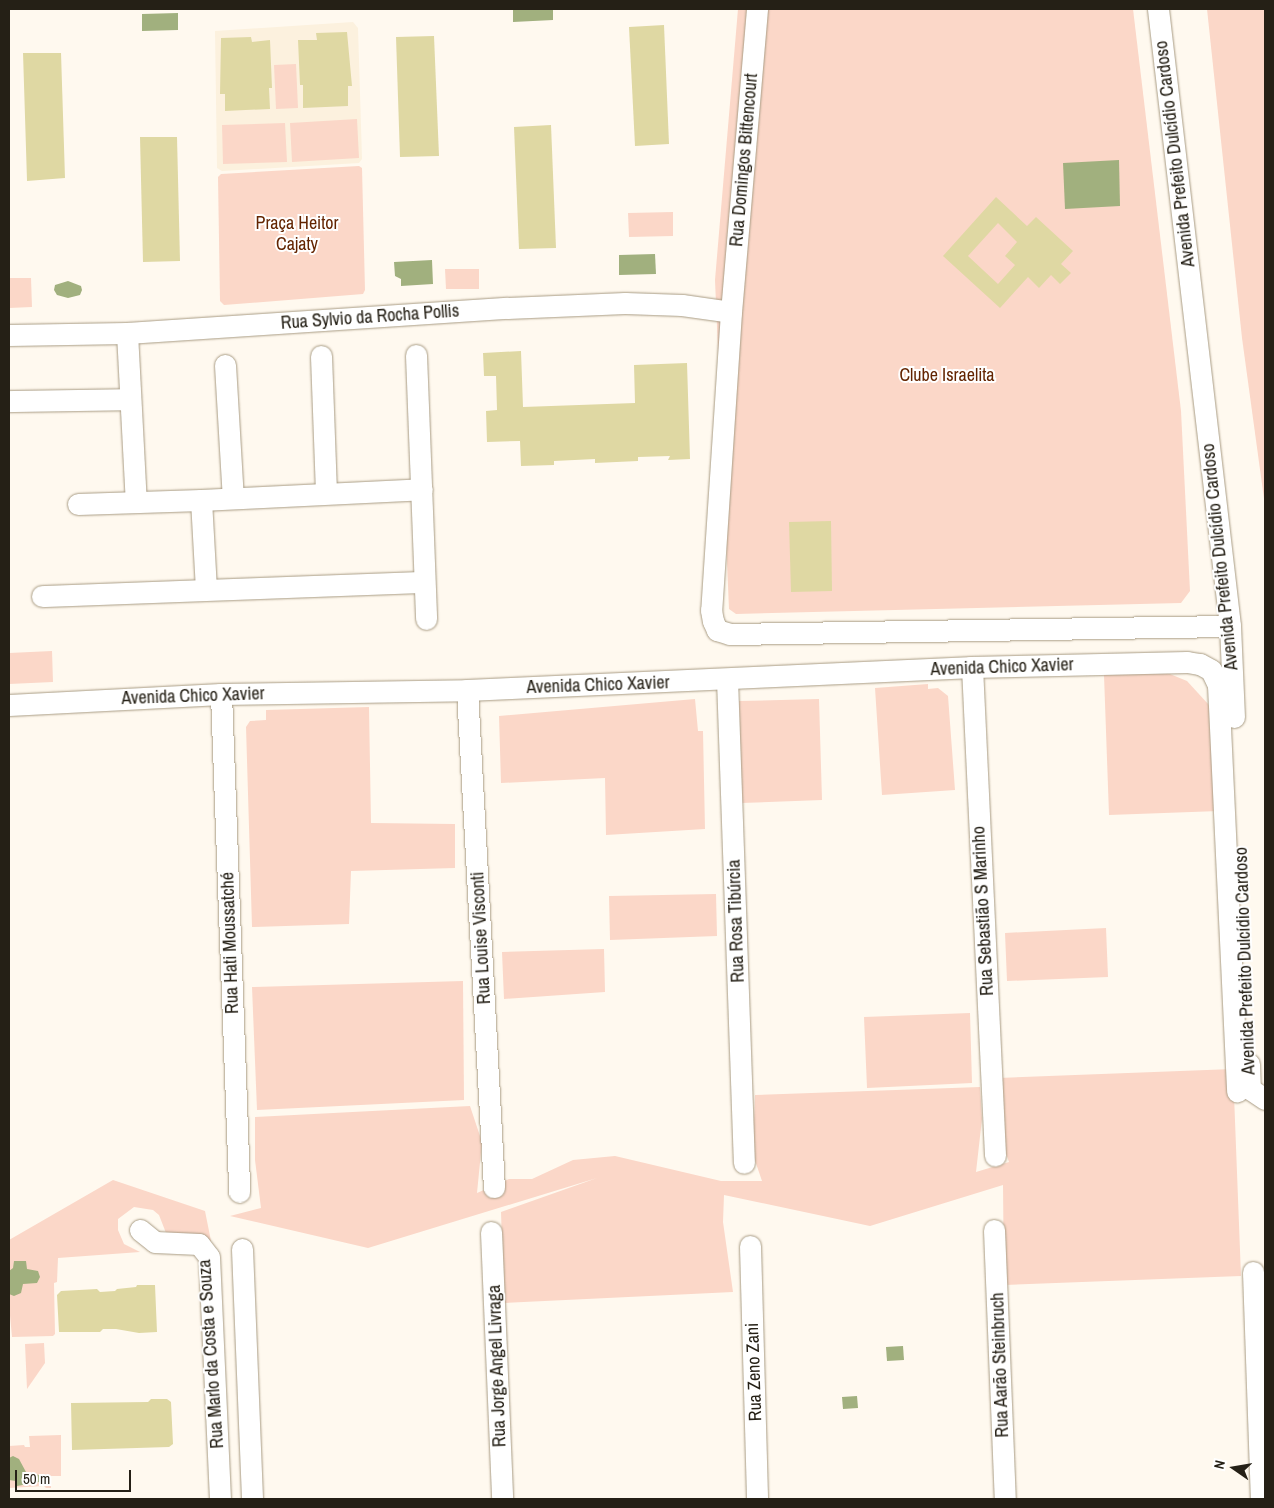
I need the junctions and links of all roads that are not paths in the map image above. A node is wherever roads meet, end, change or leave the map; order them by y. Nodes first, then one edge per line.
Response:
1 (1158, 9) edge
2 (756, 10) edge
3 (731, 312) junction
4 (127, 333) junction
5 (9, 335) edge
6 (416, 355) dead end
7 (321, 356) dead end
8 (225, 365) dead end
9 (130, 399) junction
10 (9, 401) edge
11 (422, 489) junction
12 (326, 493) junction
13 (232, 498) junction
14 (201, 500) junction
15 (136, 502) junction
16 (78, 504) dead end
17 (424, 582) junction
18 (206, 589) junction
19 (42, 596) dead end
20 (426, 619) dead end
21 (1230, 626) junction
22 (1187, 662) joint
23 (972, 667) junction
24 (727, 680) junction
25 (468, 690) junction
26 (221, 694) junction
27 (9, 705) edge
28 (1237, 1092) dead end
29 (1265, 1099) edge
30 (995, 1155) dead end
31 (744, 1164) dead end
32 (494, 1187) dead end
33 (239, 1192) dead end
34 (140, 1230) dead end
35 (994, 1230) dead end
36 (491, 1232) dead end
37 (750, 1246) dead end
38 (242, 1249) dead end
39 (1253, 1272) dead end
40 (220, 1499) edge
41 (252, 1499) edge
42 (502, 1499) edge
43 (757, 1499) edge
44 (1005, 1499) edge
45 (1261, 1499) edge

1 - 21 street, Avenida Prefeito Dulcídio Cardoso
2 - 3 street, Rua Domingos Bittencourt
3 - 4 street, Rua Sylvio da Rocha Pollis
3 - 21 street, Avenida Chico Xavier
4 - 5 street, Rua Sylvio da Rocha Pollis
4 - 9 street
6 - 11 street
7 - 12 street
8 - 13 street
9 - 10 street
9 - 15 street
11 - 12 street
11 - 17 street
12 - 13 street
13 - 14 street
14 - 15 street
14 - 18 street
15 - 16 street
17 - 18 street
17 - 20 street
18 - 19 street
21 - 29 street, Avenida Prefeito Dulcídio Cardoso
22 - 23 street, Avenida Chico Xavier
22 - 28 street, Avenida Prefeito Dulcídio Cardoso
23 - 24 street, Avenida Chico Xavier
23 - 30 street, Rua Sebastião S Marinho
24 - 25 street, Avenida Chico Xavier
24 - 31 street, Rua Rosa Tibúrcia
25 - 26 street, Avenida Chico Xavier
25 - 32 street, Rua Louise Visconti
26 - 27 street, Avenida Chico Xavier
26 - 33 street, Rua Hati Moussatché
34 - 40 street, Rua Marlo da Costa e Souza
35 - 44 street, Rua Aarão Steinbruch
36 - 42 street, Rua Jorge Angel Livraga
37 - 43 street, Rua Zeno Zani
38 - 41 street, Rua Marlo da Costa e Souza
39 - 45 street

